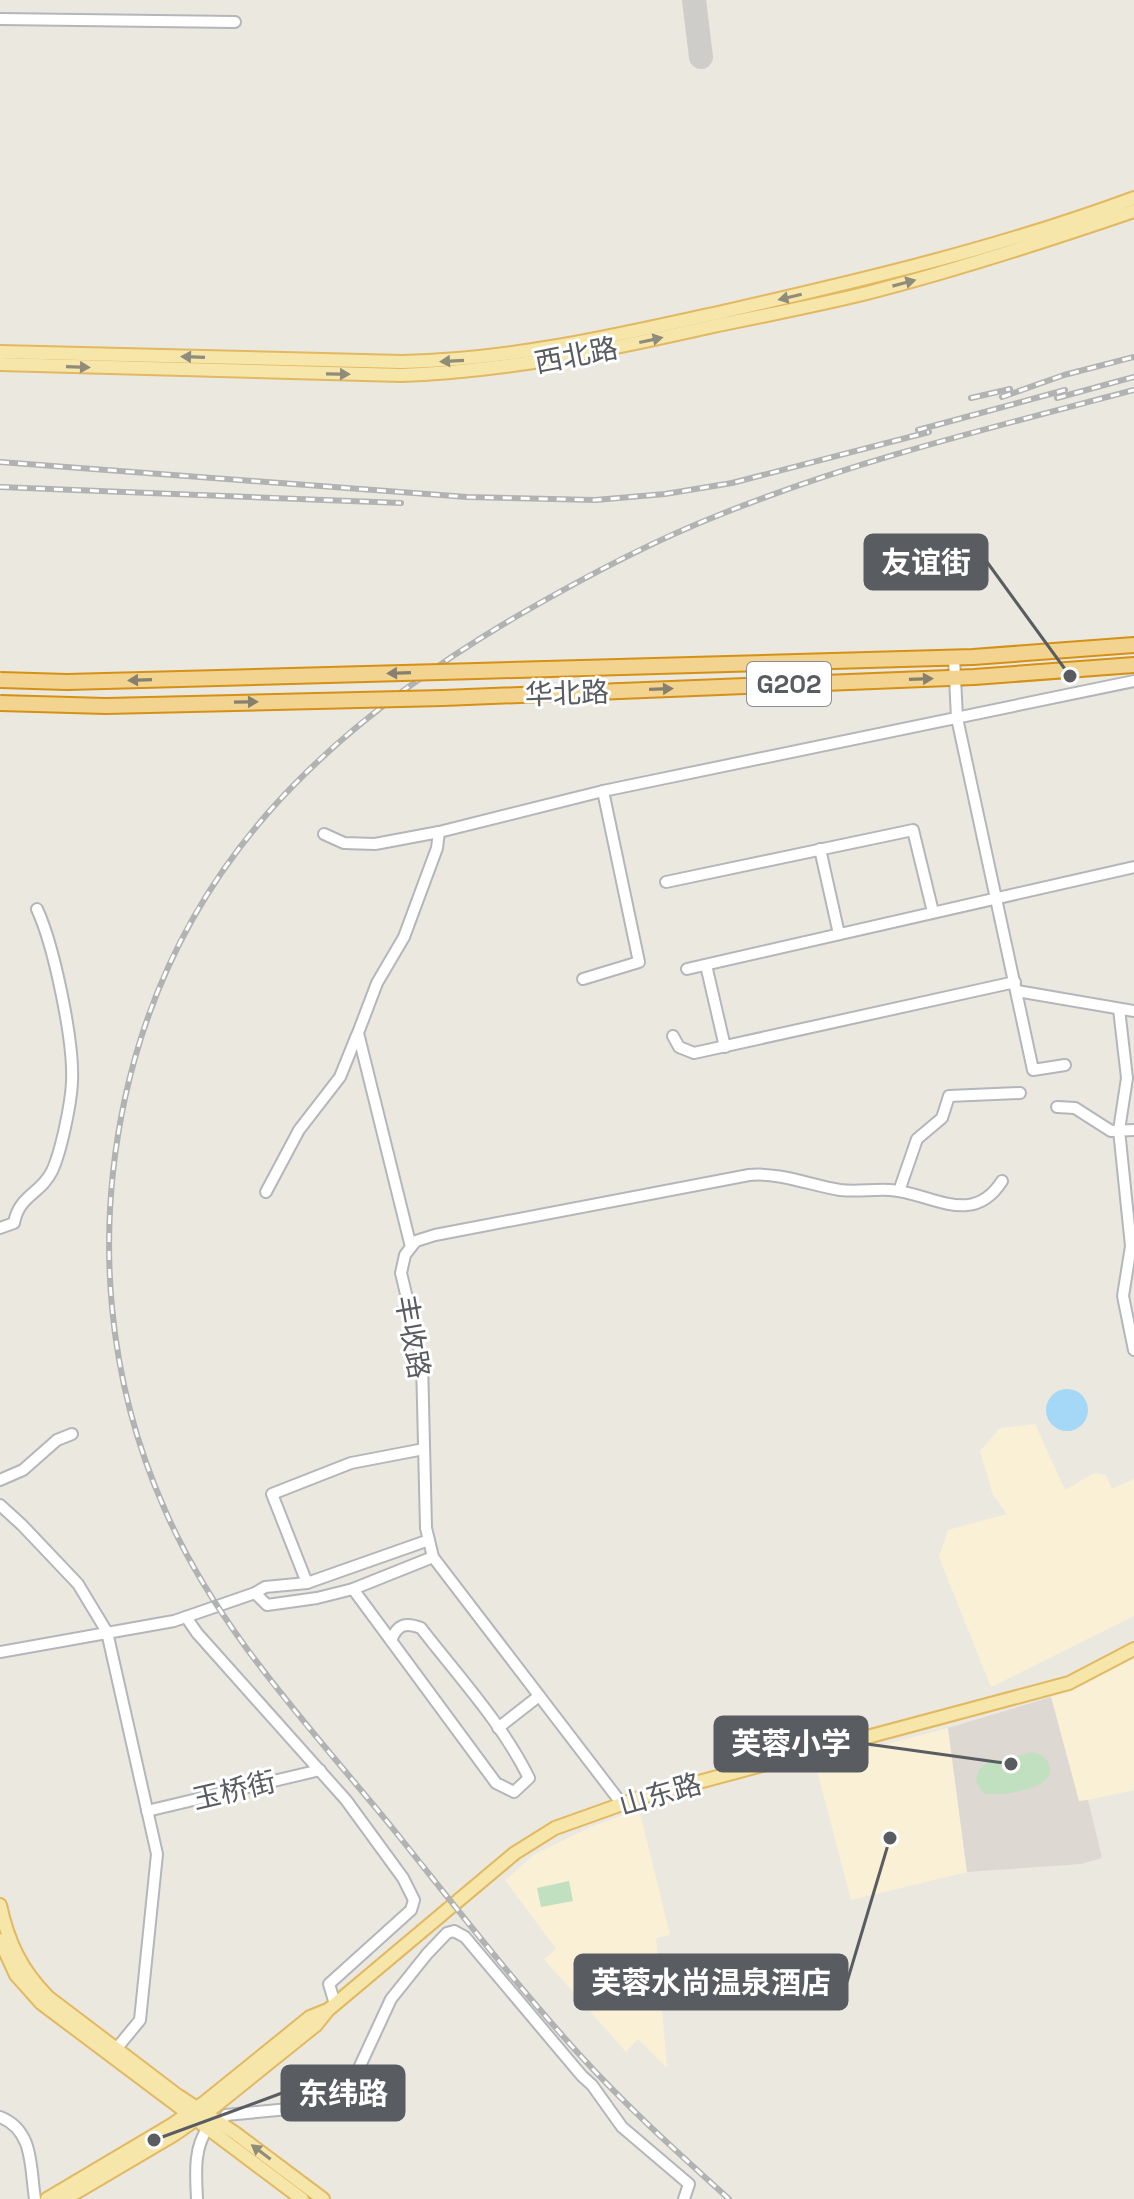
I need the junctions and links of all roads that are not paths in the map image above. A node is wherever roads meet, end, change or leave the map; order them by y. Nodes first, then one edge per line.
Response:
1 (0, 19) edge
2 (235, 22) dead end
3 (1134, 198) edge
4 (1134, 211) edge
5 (0, 352) edge
6 (0, 364) edge
7 (1134, 645) edge
8 (954, 658) junction
9 (1134, 665) edge
10 (954, 678) junction
11 (0, 680) edge
12 (1134, 681) edge
13 (0, 703) edge
14 (957, 718) junction
15 (603, 791) junction
16 (439, 832) junction
17 (324, 834) dead end
18 (820, 849) junction
19 (1134, 867) edge
20 (666, 882) dead end
21 (996, 898) junction
22 (37, 909) dead end
23 (933, 912) junction
24 (839, 934) junction
25 (706, 965) junction
26 (687, 969) dead end
27 (583, 979) dead end
28 (1016, 987) junction
29 (1119, 1009) junction
30 (1134, 1011) edge
31 (358, 1033) junction
32 (673, 1036) dead end
33 (725, 1047) junction
34 (1065, 1065) dead end
35 (1020, 1093) dead end
36 (1057, 1107) dead end
37 (1119, 1130) junction
38 (1134, 1130) edge
39 (1002, 1181) dead end
40 (899, 1191) junction
41 (266, 1192) dead end
42 (0, 1228) edge
43 (411, 1247) junction
44 (1134, 1350) edge
45 (72, 1434) dead end
46 (424, 1449) junction
47 (0, 1480) edge
48 (0, 1505) edge
49 (429, 1540) junction
50 (433, 1557) junction
51 (307, 1583) junction
52 (353, 1589) junction
53 (255, 1593) junction
54 (186, 1617) junction
55 (107, 1632) junction
56 (391, 1641) junction
57 (1134, 1649) edge
58 (0, 1652) edge
59 (539, 1696) junction
60 (498, 1728) junction
61 (320, 1770) junction
62 (622, 1804) junction
63 (147, 1811) junction
64 (0, 1905) edge
65 (0, 1940) edge
66 (332, 2007) junction
67 (113, 2052) junction
68 (196, 2114) junction
69 (0, 2117) edge
70 (214, 2126) junction
71 (35, 2199) edge
72 (47, 2199) edge
73 (65, 2199) edge
74 (197, 2199) edge
75 (302, 2199) edge
76 (323, 2199) edge
77 (684, 2199) edge

1 - 2 street
3 -> 5 main road, 西北路
6 -> 4 main road, 西北路
7 - 8 highway, 华北路 / G202
8 - 10 street
8 -> 11 highway, 华北路 / G202, bridge
9 - 10 highway, 华北路 / G202
13 -> 10 highway, 华北路 / G202, bridge
10 - 14 street
12 - 14 street
14 - 15 street
14 - 21 street
15 - 16 street
15 - 27 street
16 - 17 street
16 - 31 street
18 - 20 street
18 - 23 street
18 - 24 street
19 - 21 street
21 - 23 street
21 - 28 street
22 - 42 street
23 - 24 street
24 - 25 street
25 - 26 street
25 - 33 street
28 - 29 street
28 - 33 street
28 - 34 street
29 - 30 street
29 - 37 street
31 - 41 street
31 - 43 street, 丰收路
32 - 33 street
35 - 40 street
36 - 37 street
37 - 38 street
37 - 44 street
39 - 40 street
40 - 43 street
43 - 46 street, 丰收路
45 - 47 street
46 - 49 street, 丰收路
46 - 51 street
48 - 55 street
49 - 50 street, 丰收路
49 - 51 street
50 - 52 street
50 - 59 street, 丰收路
51 - 53 street
52 - 53 street
52 - 56 street
53 - 54 street
54 - 55 street
54 - 61 street
55 - 58 street
55 - 63 street
56 - 60 street
56 - 60 street
57 - 62 main road, 山东路
59 - 60 street
59 - 62 street, 丰收路
61 - 63 street, 玉桥街
61 - 66 street
62 - 66 main road, 山东路
63 - 67 street
64 - 67 main road
65 - 67 main road
66 - 68 main road, 山东路
67 - 68 main road
68 - 70 main road
68 - 72 main road
68 - 73 main road
69 - 71 street
70 - 74 street
70 - 75 main road
76 -> 70 main road
70 - 77 street

